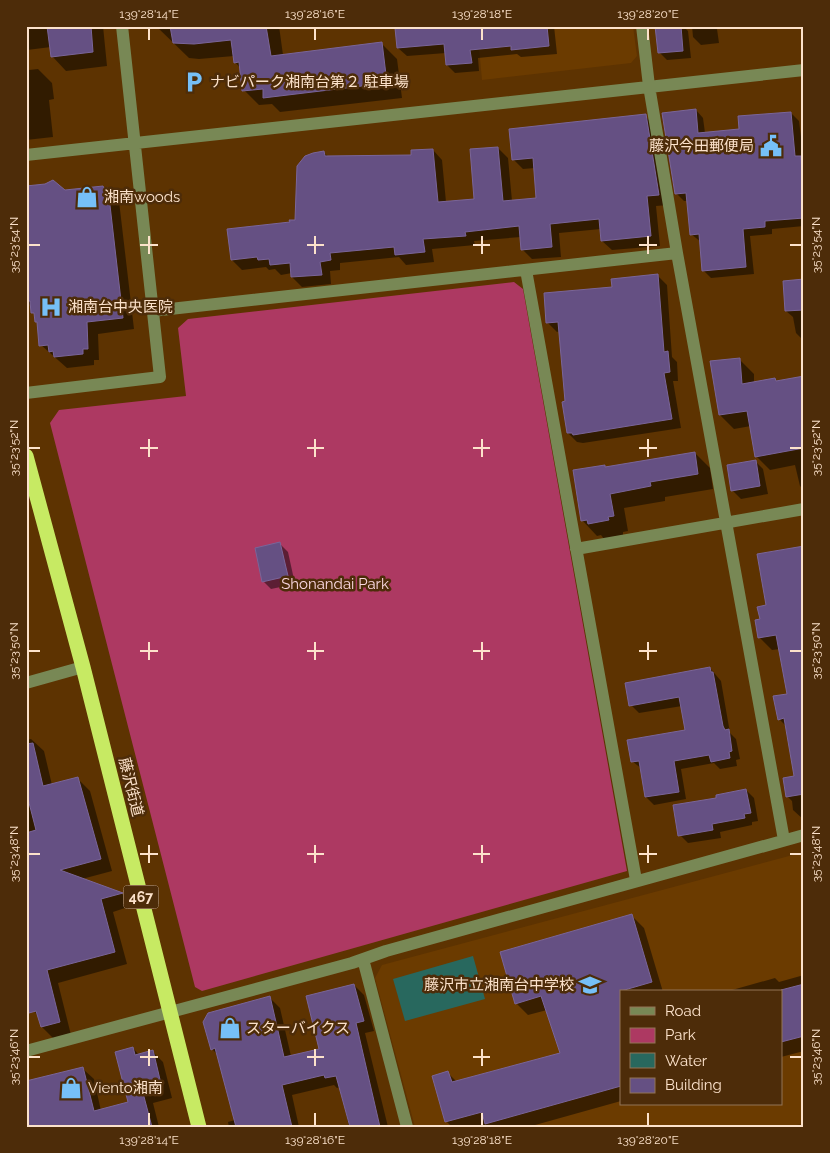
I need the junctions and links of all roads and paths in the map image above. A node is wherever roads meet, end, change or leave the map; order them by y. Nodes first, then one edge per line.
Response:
1 (122, 26) edge
2 (642, 26) edge
3 (804, 70) edge
4 (649, 86) junction
5 (135, 143) junction
6 (26, 155) edge
7 (677, 253) junction
8 (526, 270) junction
9 (152, 310) junction
10 (26, 393) edge
11 (26, 456) edge
12 (804, 509) edge
13 (726, 522) junction
14 (576, 549) junction
15 (83, 667) junction
16 (26, 683) edge
17 (804, 835) edge
18 (784, 840) junction
19 (636, 880) junction
20 (363, 959) junction
21 (170, 1012) junction
22 (26, 1051) edge
23 (199, 1127) edge
24 (407, 1127) edge

1 - 5 street
2 - 4 street
3 - 4 street
4 - 5 street
4 - 7 street
5 - 6 street
5 - 9 street
7 - 8 street
7 - 13 street
8 - 9 street
8 - 14 street
9 - 10 street
11 - 15 highway, 藤沢街道 / 467
12 - 13 street
13 - 14 street
13 - 18 street
14 - 19 street
15 - 16 street
15 - 21 highway, 藤沢街道 / 467
17 - 18 street
18 - 19 street
19 - 20 street
20 - 21 street
20 - 24 street
21 - 22 street
21 - 23 highway, 藤沢街道 / 467

